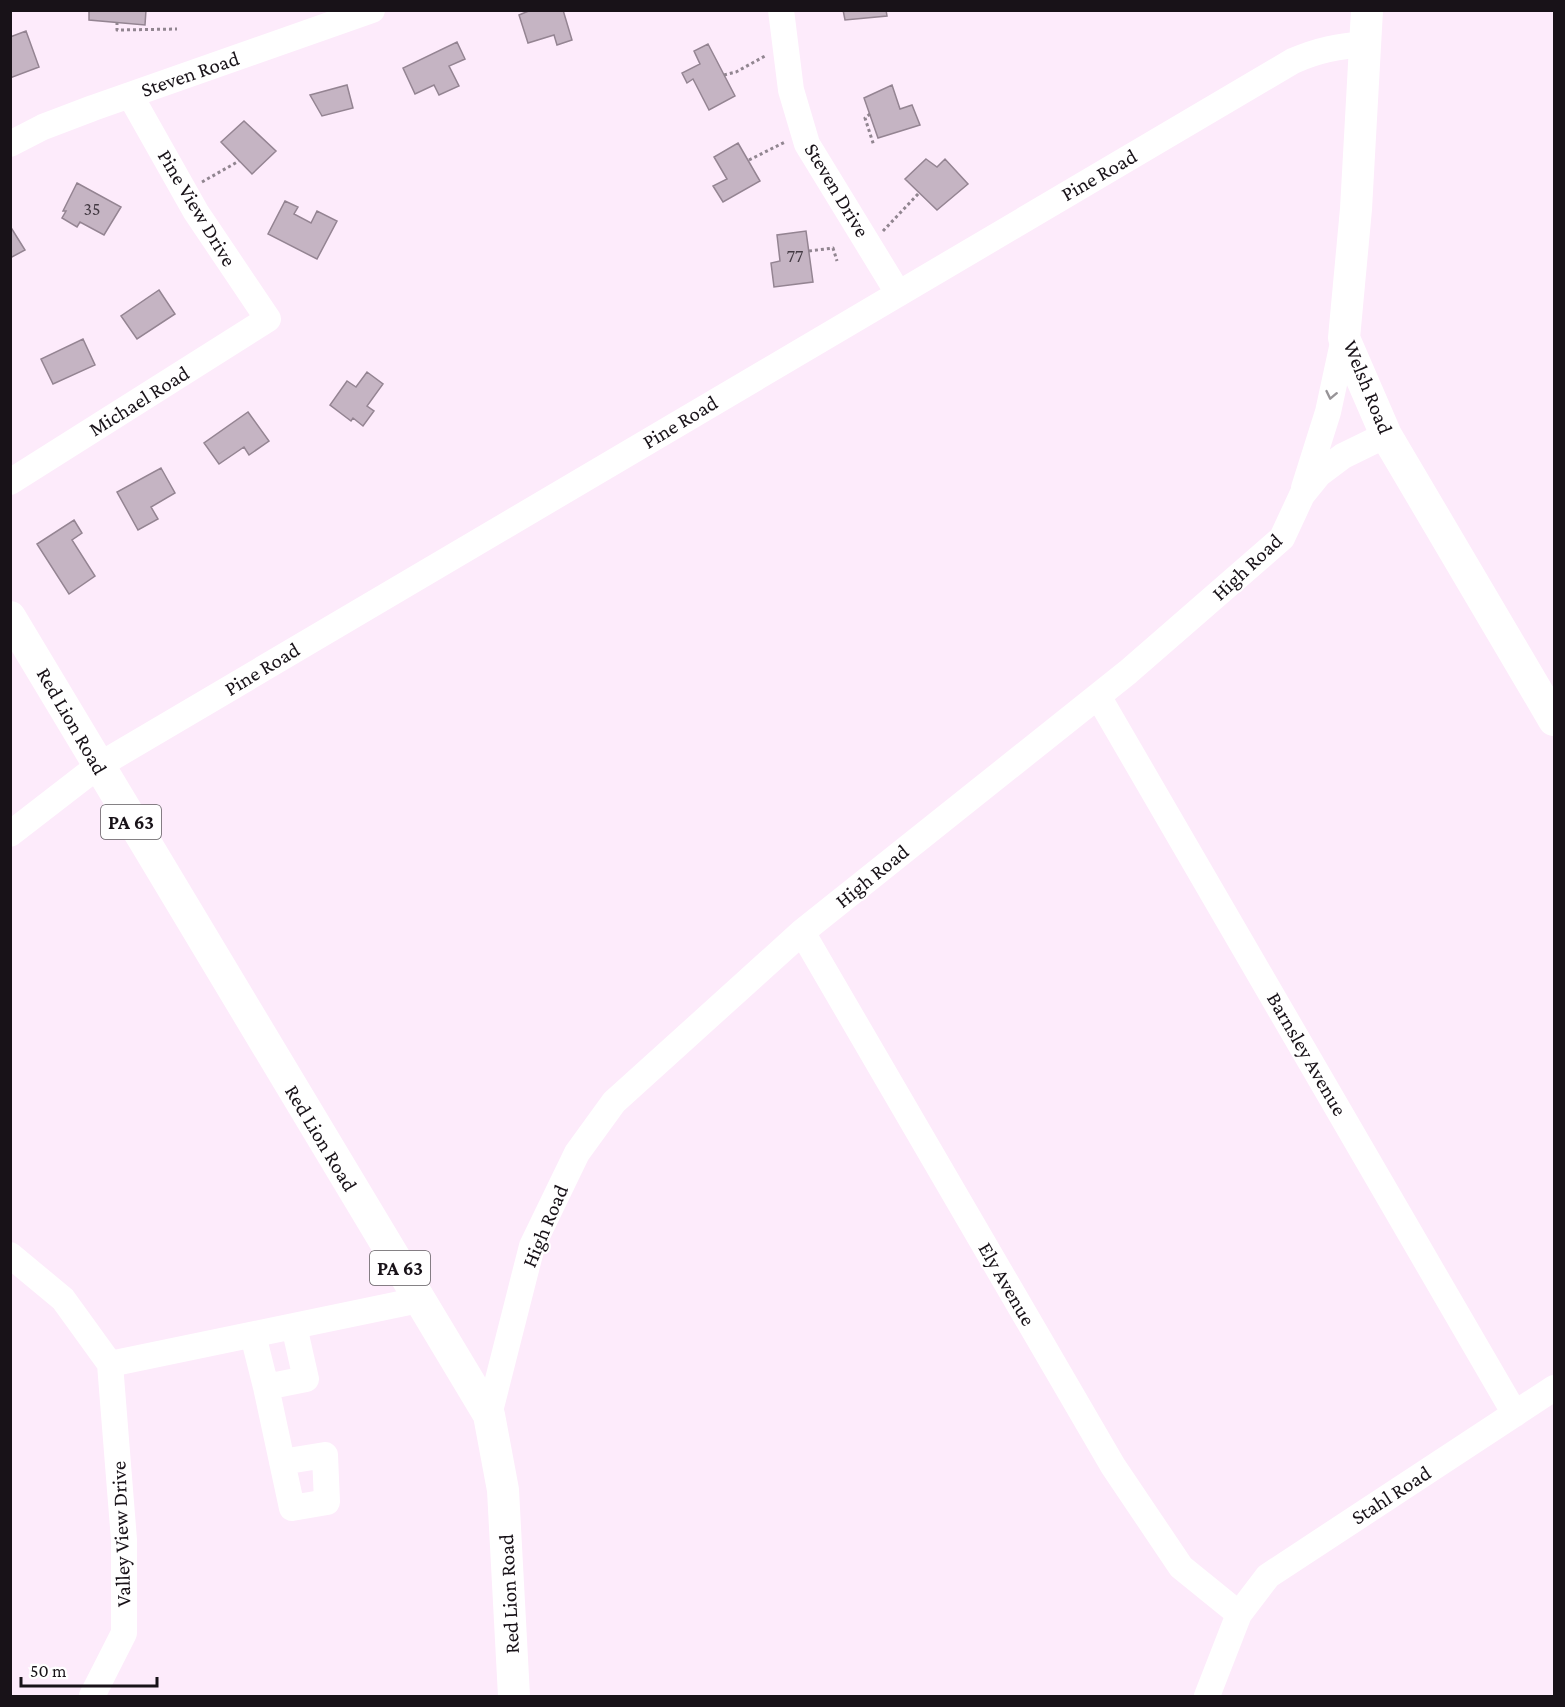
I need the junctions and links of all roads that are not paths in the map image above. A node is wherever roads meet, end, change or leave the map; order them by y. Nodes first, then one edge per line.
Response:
1 (372, 10) edge
2 (781, 10) edge
3 (1367, 10) edge
4 (1366, 44) junction
5 (130, 94) junction
6 (10, 144) edge
7 (898, 293) junction
8 (267, 319) joint
9 (1344, 338) junction
10 (1386, 435) junction
11 (10, 482) edge
12 (1302, 495) junction
13 (10, 617) edge
14 (1098, 696) junction
15 (1554, 720) edge
16 (98, 766) junction
17 (10, 834) edge
18 (802, 932) junction
19 (10, 1255) edge
20 (419, 1300) junction
21 (294, 1326) junction
22 (253, 1335) junction
23 (110, 1364) junction
24 (266, 1387) junction
25 (1554, 1388) edge
26 (1515, 1414) junction
27 (489, 1415) junction
28 (282, 1462) dead end
29 (1239, 1614) junction
30 (92, 1696) edge
31 (514, 1696) edge
32 (1207, 1696) edge

1 - 5 street, Steven Road
2 - 7 street, Steven Drive
3 - 4 main road, Welsh Road
4 - 7 street, Pine Road
4 - 9 main road, Welsh Road
5 - 6 street, Steven Road
5 - 8 street, Pine View Drive
7 - 16 street, Pine Road
8 - 11 street, Michael Road
9 - 10 main road, Welsh Road
9 -> 12 street
10 - 12 street, High Road
10 - 15 main road, Welsh Road
12 - 14 street, High Road
13 - 16 main road, Red Lion Road / PA 63
14 - 18 street, High Road
14 - 26 street, Barnsley Avenue
16 - 17 street, Pine Road
16 - 20 main road, Red Lion Road / PA 63
18 - 27 street, High Road
18 - 29 street, Ely Avenue
19 - 23 street
20 - 21 street
20 - 27 main road, Red Lion Road / PA 63
21 - 22 street
21 - 24 street
22 - 23 street
22 - 24 street
23 - 30 street, Valley View Drive
24 - 28 street
25 - 26 street, Stahl Road
26 - 29 street, Stahl Road
27 - 31 main road, Red Lion Road / PA 63
29 - 32 street, Stahl Road

